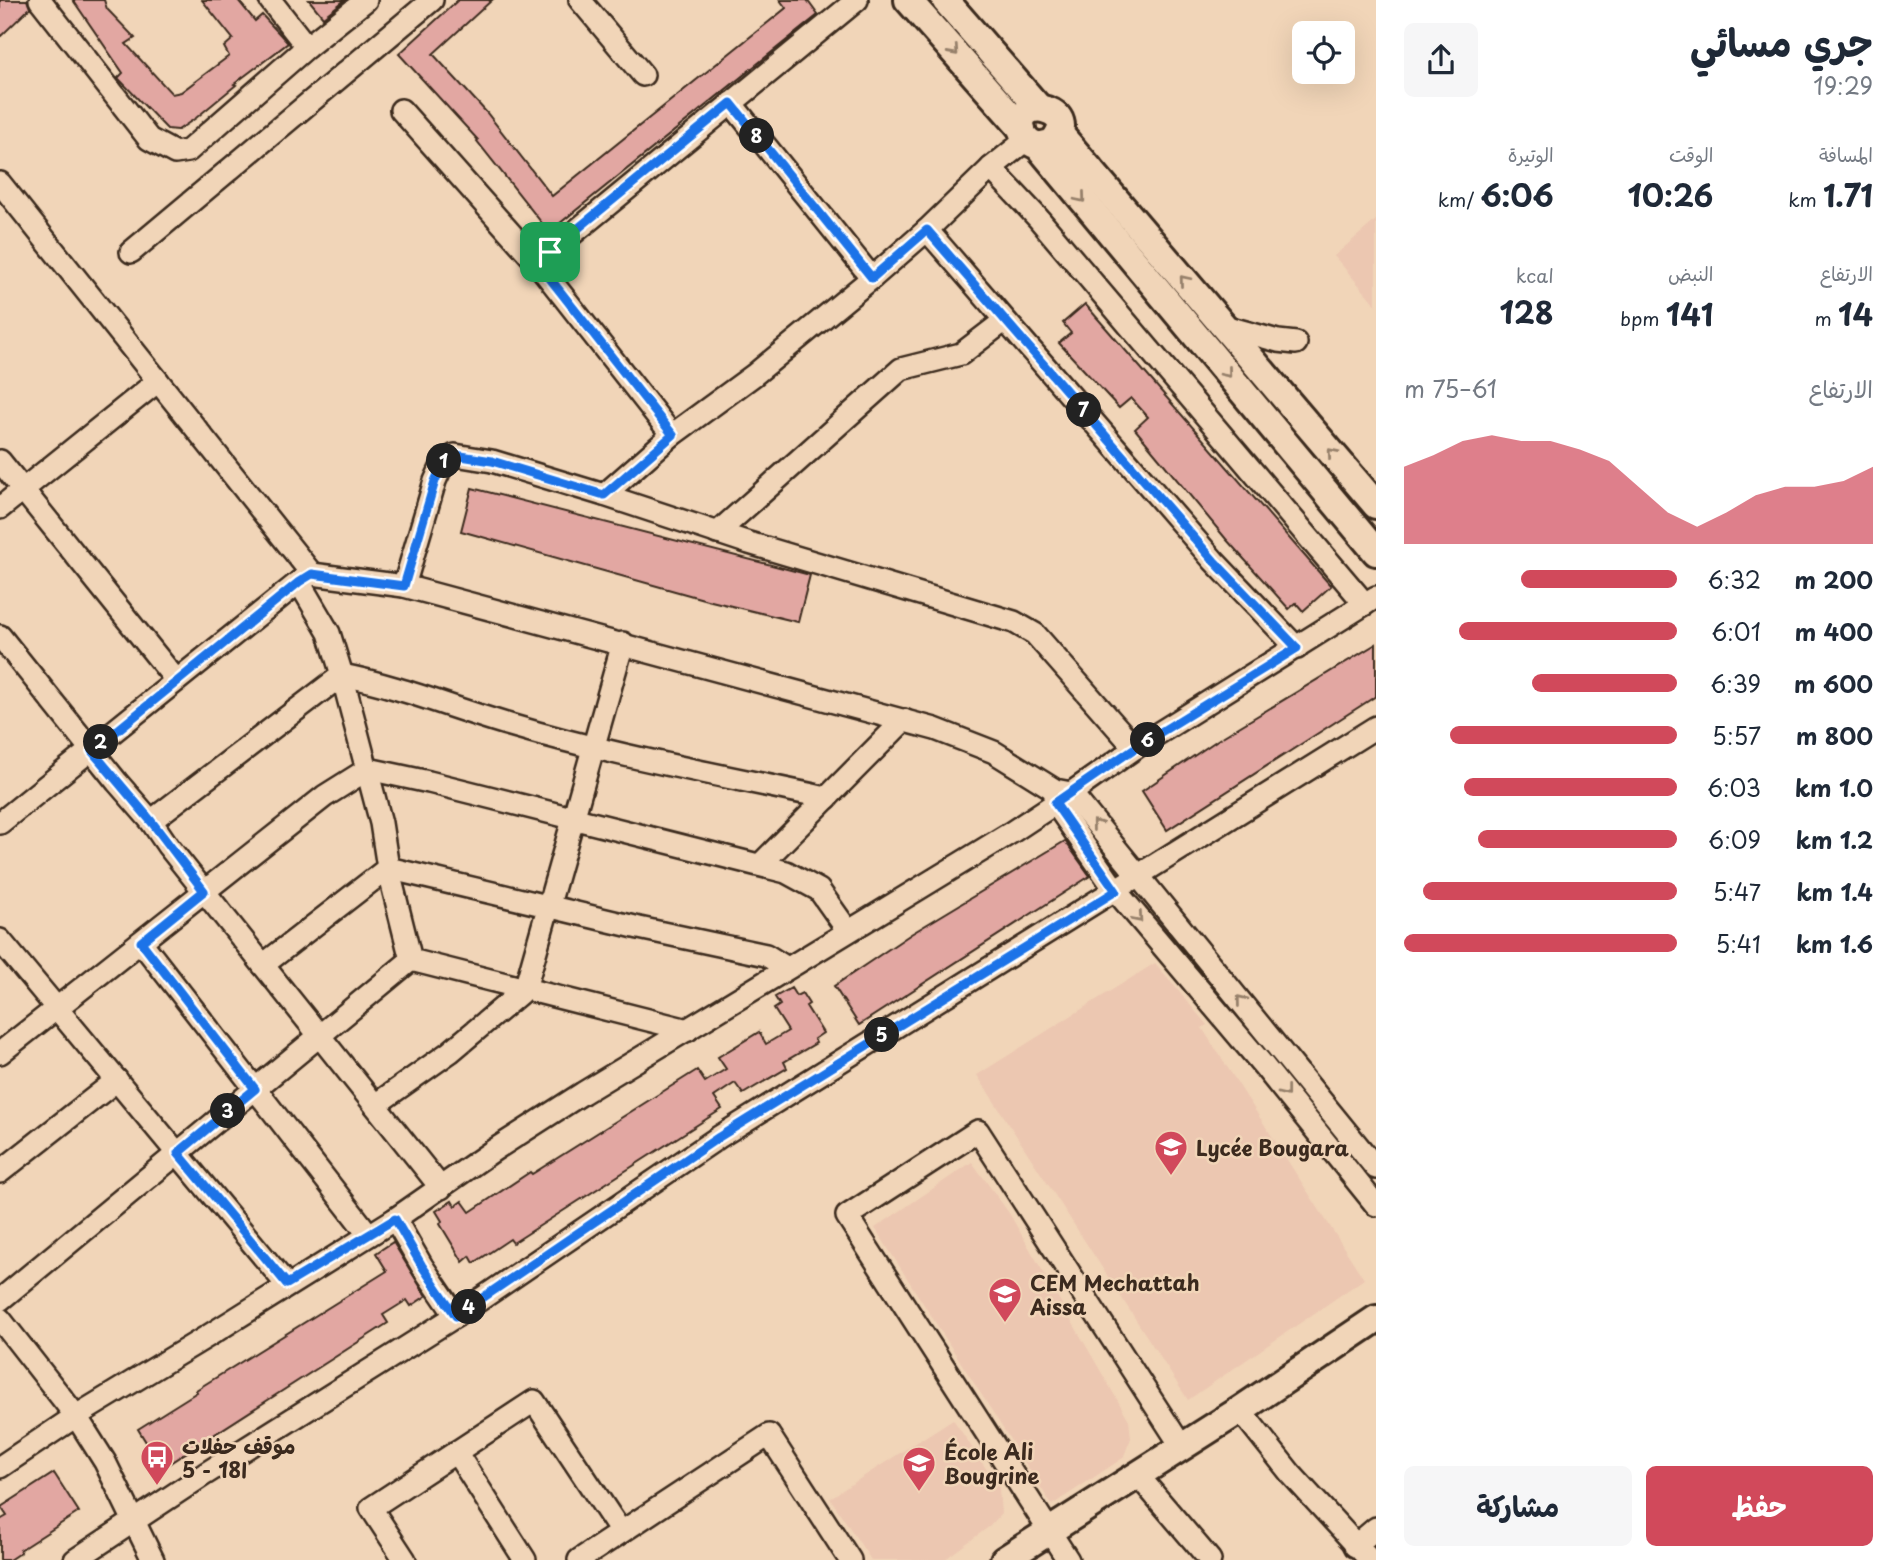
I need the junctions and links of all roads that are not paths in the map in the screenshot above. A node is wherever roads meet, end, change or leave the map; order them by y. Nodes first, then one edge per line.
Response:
1 (40, 0) edge
2 (270, 0) edge
3 (366, 0) edge
4 (432, 0) edge
5 (580, 0) edge
6 (857, 0) edge
7 (908, 0) edge
8 (945, 0) edge
9 (307, 47) junction
10 (643, 75) dead end
11 (731, 103) junction
12 (401, 110) dead end
13 (1036, 137) junction
14 (991, 168) junction
15 (1, 187) edge
16 (927, 230) junction
17 (131, 252) dead end
18 (537, 262) junction
19 (872, 278) junction
20 (1004, 321) junction
21 (1224, 326) junction
22 (1296, 343) dead end
23 (158, 381) junction
24 (673, 435) junction
25 (0, 460) edge
26 (23, 490) junction
27 (604, 495) junction
28 (1376, 505) edge
29 (0, 508) edge
30 (717, 533) junction
31 (1376, 552) edge
32 (306, 578) junction
33 (404, 586) junction
34 (1371, 601) edge
35 (2, 642) edge
36 (623, 643) junction
37 (1297, 648) junction
38 (342, 676) junction
39 (176, 680) junction
40 (904, 720) junction
41 (1376, 727) edge
42 (594, 747) junction
43 (1135, 748) junction
44 (92, 751) junction
45 (368, 769) junction
46 (1060, 795) junction
47 (827, 798) junction
48 (574, 819) junction
49 (151, 821) junction
50 (0, 823) edge
51 (760, 865) junction
52 (388, 868) junction
53 (1137, 875) junction
54 (204, 891) junction
55 (1116, 891) junction
56 (550, 906) junction
57 (848, 931) junction
58 (0, 940) edge
59 (141, 942) junction
60 (411, 960) junction
61 (262, 965) junction
62 (788, 968) junction
63 (525, 989) junction
64 (57, 1008) junction
65 (688, 1030) junction
66 (319, 1036) junction
67 (0, 1053) edge
68 (117, 1080) junction
69 (255, 1089) junction
70 (375, 1105) junction
71 (178, 1153) junction
72 (1376, 1168) edge
73 (0, 1172) edge
74 (441, 1188) junction
75 (1376, 1205) edge
76 (395, 1219) junction
77 (369, 1235) junction
78 (287, 1284) junction
79 (0, 1300) edge
80 (456, 1316) junction
81 (0, 1319) edge
82 (1376, 1319) edge
83 (1376, 1339) edge
84 (1244, 1415) junction
85 (76, 1416) junction
86 (1182, 1447) junction
87 (456, 1452) junction
88 (0, 1466) edge
89 (1147, 1486) junction
90 (134, 1522) junction
91 (1376, 1528) edge
92 (621, 1532) junction
93 (1059, 1545) edge
94 (1363, 1553) edge
95 (75, 1560) edge
96 (153, 1560) edge
97 (405, 1560) edge
98 (525, 1560) edge
99 (579, 1560) edge
100 (850, 1560) edge
101 (1004, 1560) edge
102 (1034, 1560) edge
103 (1210, 1560) edge

1 - 9 street
2 - 9 street
3 - 9 street
4 - 17 street
5 - 10 street
6 - 11 street
7 -> 13 main road
8 - 13 main road
11 - 18 street
11 - 19 street
12 - 18 street
13 - 14 street
21 -> 13 main road
13 -> 31 main road
14 - 16 street
14 - 34 street
15 - 23 street
16 - 19 street
16 - 20 street
18 - 24 street
19 - 24 street
20 - 30 street
20 - 37 street
21 - 22 street
28 -> 21 main road
23 - 26 street
23 - 32 street
24 - 27 street
25 - 26 street
26 - 29 street
26 - 39 street
27 - 30 street
27 - 33 street
30 - 43 street
32 - 33 street
32 - 38 street
32 - 39 street
33 - 36 street
34 - 37 street
35 - 44 street
36 - 40 street
36 - 42 street
37 - 43 street
38 - 42 street
38 - 45 street
38 - 49 street
39 - 44 street
40 - 46 street
40 - 47 street
41 - 53 street
42 - 47 street
42 - 48 street
43 - 46 street
44 - 49 street
44 - 50 street
45 - 48 street
45 - 52 street
45 - 54 street
53 -> 46 street
46 - 55 street
46 - 57 street
47 - 51 street
48 - 51 street
48 - 56 street
49 - 54 street
51 - 57 street
52 - 56 street
52 - 60 street
52 - 61 street
53 - 55 street
72 -> 53 street
54 - 59 street
54 - 61 street
55 -> 75 street
55 - 80 street
56 - 62 street
56 - 63 street
57 - 62 street
58 - 64 street
59 - 64 street
59 - 69 street
60 - 63 street
60 - 66 street
61 - 66 street
62 - 65 street
63 - 65 street
63 - 70 street
64 - 67 street
64 - 68 street
65 - 74 street
66 - 69 street
66 - 70 street
68 - 71 street
68 - 73 street
69 - 71 street
69 - 77 street
70 - 74 street
71 - 78 street
71 - 79 street
74 - 76 street
76 - 77 street
76 - 80 street
77 - 78 street
78 - 85 street
80 - 90 street
81 - 85 street
82 - 84 main road
83 - 84 main road
84 - 86 main road
84 - 89 main road
84 - 94 street
85 - 88 street
85 - 90 street
86 - 93 main road
86 - 93 street
87 - 92 street
87 - 97 street
87 - 98 street
89 - 93 main road
89 - 103 street
90 - 95 street
90 - 96 street
91 - 94 street
92 - 99 street
92 - 100 street
93 - 101 main road
93 - 102 main road

